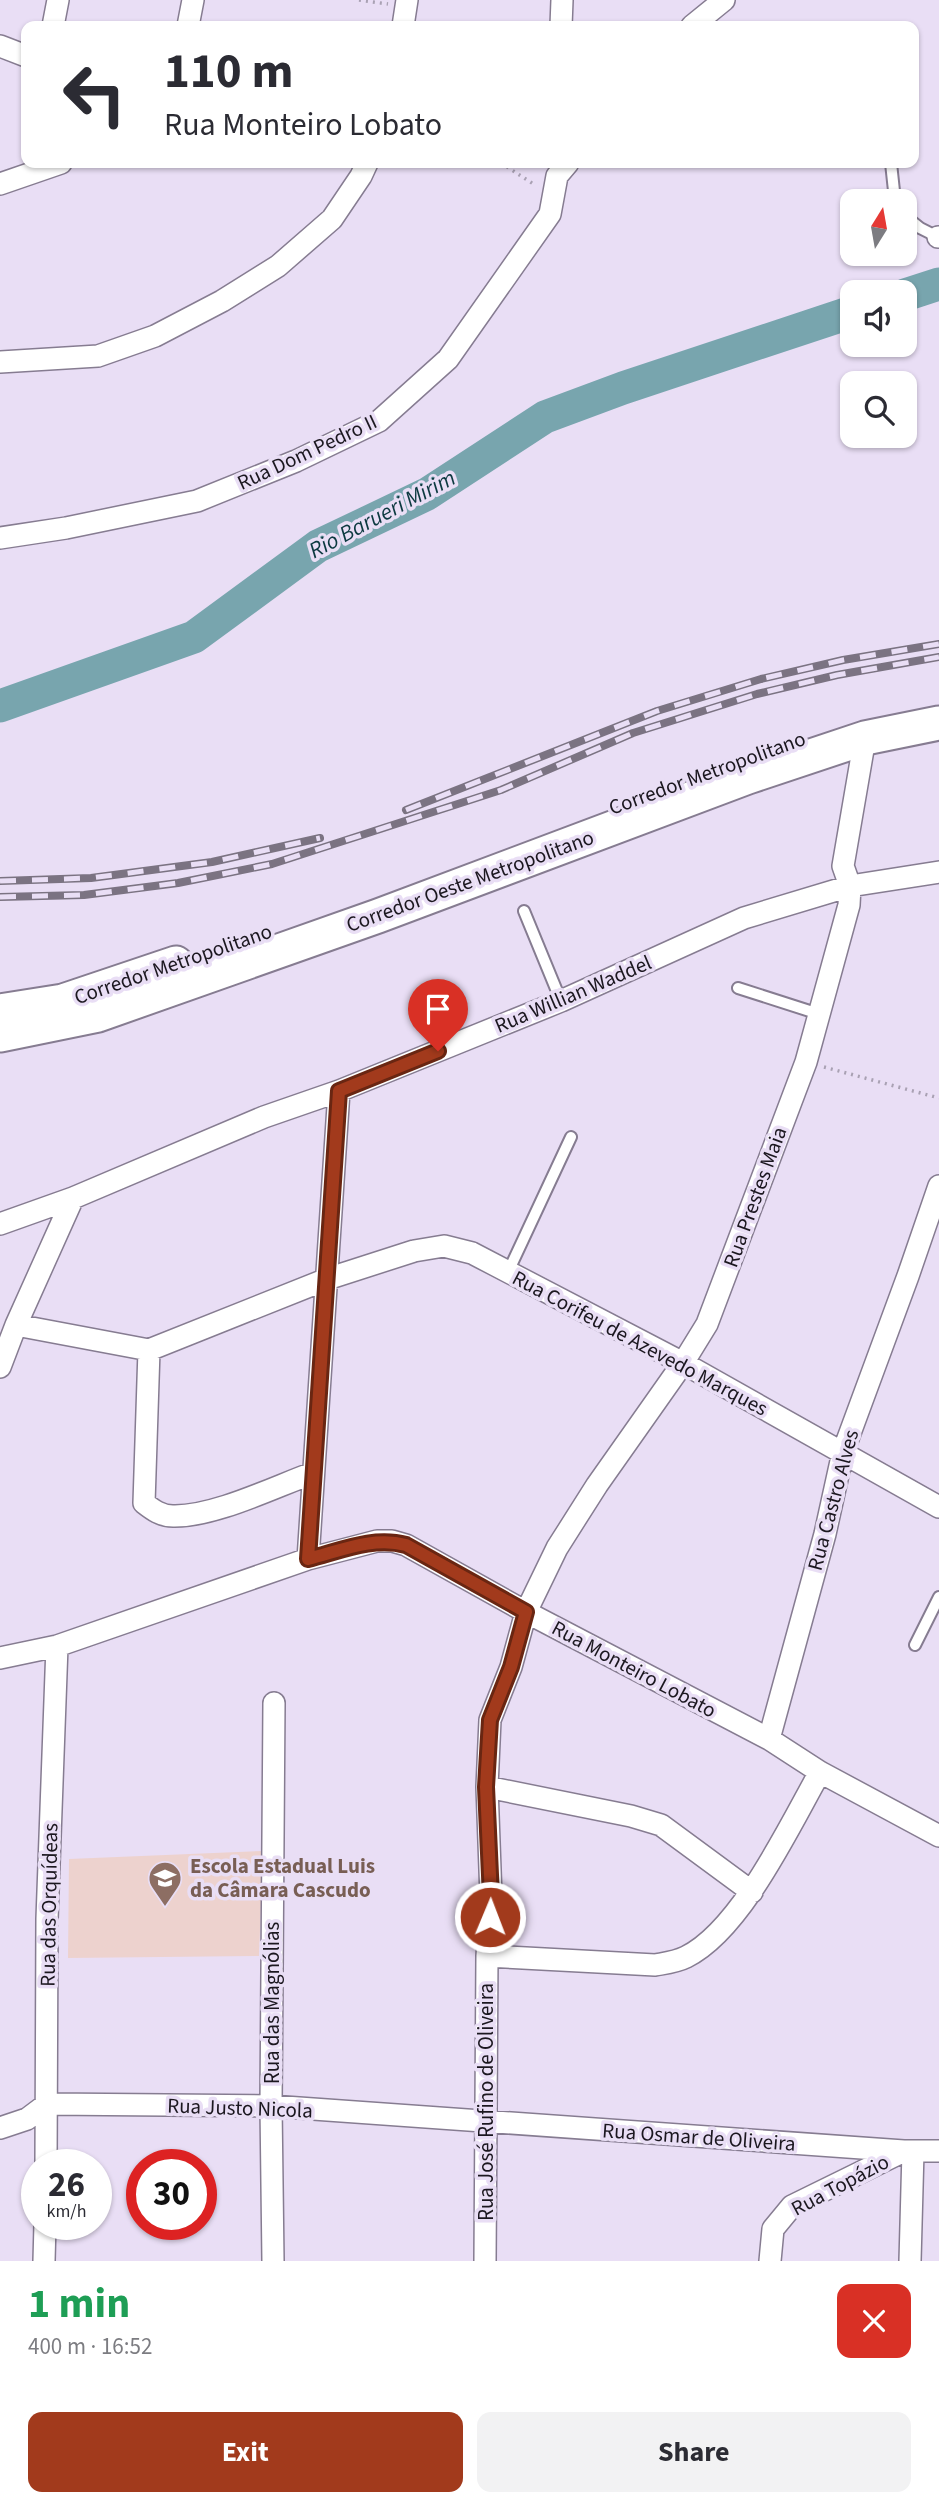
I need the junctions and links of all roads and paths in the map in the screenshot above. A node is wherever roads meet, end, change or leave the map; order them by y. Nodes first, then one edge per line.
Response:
1 (58, 0) edge
2 (193, 0) edge
3 (359, 0) edge
4 (562, 0) edge
5 (724, 0) edge
6 (405, 11) edge
7 (54, 21) edge
8 (189, 21) edge
9 (561, 21) edge
10 (698, 21) edge
11 (0, 46) edge
12 (21, 54) edge
13 (46, 168) edge
14 (365, 168) edge
15 (525, 168) edge
16 (892, 168) edge
17 (559, 175) edge
18 (0, 184) edge
19 (894, 189) edge
20 (917, 226) edge
21 (939, 237) edge
22 (0, 362) edge
23 (0, 538) edge
24 (939, 703) edge
25 (939, 711) edge
26 (939, 723) edge
27 (865, 738) junction
28 (939, 872) edge
29 (850, 886) junction
30 (524, 911) dead end
31 (738, 988) dead end
32 (561, 1001) junction
33 (0, 1011) edge
34 (819, 1014) junction
35 (0, 1035) edge
36 (806, 1062) junction
37 (339, 1091) junction
38 (939, 1098) edge
39 (570, 1137) dead end
40 (939, 1186) edge
41 (73, 1198) junction
42 (0, 1224) edge
43 (508, 1272) junction
44 (327, 1279) junction
45 (16, 1325) junction
46 (149, 1350) junction
47 (683, 1363) junction
48 (0, 1367) edge
49 (843, 1452) junction
50 (313, 1472) junction
51 (939, 1507) edge
52 (308, 1559) junction
53 (939, 1597) edge
54 (526, 1612) junction
55 (915, 1645) dead end
56 (57, 1646) junction
57 (0, 1658) edge
58 (274, 1703) dead end
59 (769, 1739) junction
60 (820, 1772) junction
61 (486, 1787) junction
62 (939, 1836) edge
63 (752, 1892) junction
64 (487, 1956) junction
65 (47, 2104) junction
66 (271, 2106) junction
67 (486, 2122) junction
68 (0, 2128) edge
69 (46, 2149) edge
70 (908, 2151) junction
71 (939, 2151) edge
72 (45, 2240) edge
73 (44, 2261) edge
74 (273, 2261) edge
75 (485, 2261) edge
76 (770, 2261) edge
77 (910, 2261) edge

1 - 7 street
2 - 8 street
3 - 6 path
4 - 9 street
5 - 10 street
11 - 12 street
13 - 18 street
14 - 22 street
15 - 17 path
16 - 19 lane
17 - 23 street, Rua Dom Pedro II
20 - 21 lane
24 - 33 main road, Corredor Metropolitano
25 - 27 main road
26 - 27 main road, Corredor Oeste Metropolitano
27 - 29 street, Rua Prestes Maia
27 - 35 main road, Corredor Oeste Metropolitano
28 - 29 street, Rua Willian Waddel
29 - 32 street, Rua Willian Waddel
29 - 34 street, Rua Prestes Maia
30 - 32 lane
31 - 34 lane
32 - 37 street, Rua Willian Waddel
34 - 36 street, Rua Prestes Maia
36 - 38 path
36 - 47 street, Rua Prestes Maia
37 - 41 street, Rua Willian Waddel
37 - 44 street
39 - 43 lane
40 - 49 street, Rua Castro Alves
41 - 42 street, Rua Willian Waddel
41 - 45 street
43 - 44 street, Rua Corifeu de Azevedo Marques
43 - 47 street, Rua Corifeu de Azevedo Marques
44 - 46 street, Rua Corifeu de Azevedo Marques
44 - 50 street
45 - 46 street
45 - 48 street
46 - 50 street
47 - 49 street, Rua Corifeu de Azevedo Marques
47 - 54 street, Rua Prestes Maia
49 - 51 street, Rua Corifeu de Azevedo Marques
49 - 59 street, Rua Castro Alves
50 - 52 street
52 - 54 street, Rua Monteiro Lobato
52 - 56 street, Rua Monteiro Lobato
53 - 55 lane
54 - 59 street, Rua Monteiro Lobato
54 - 61 street, Rua José Rufino de Oliveira
56 - 57 street, Rua Monteiro Lobato
56 - 65 street, Rua das Orquídeas
58 - 66 street, Rua das Magnólias
59 - 60 street, Rua Monteiro Lobato
60 - 62 street, Rua Monteiro Lobato
60 - 63 street
61 - 63 street
61 - 64 street, Rua José Rufino de Oliveira
63 - 64 street
64 - 67 street, Rua José Rufino de Oliveira
65 - 66 street, Rua Justo Nicola
65 - 68 street
65 - 69 street, Rua das Orquídeas
66 - 67 street, Rua Justo Nicola
66 - 74 street, Rua das Magnólias
67 - 70 street, Rua Osmar de Oliveira
67 - 75 street, Rua José Rufino de Oliveira
70 - 71 street, Rua Osmar de Oliveira
70 - 76 street, Rua Topázio
70 - 77 street
72 - 73 street

